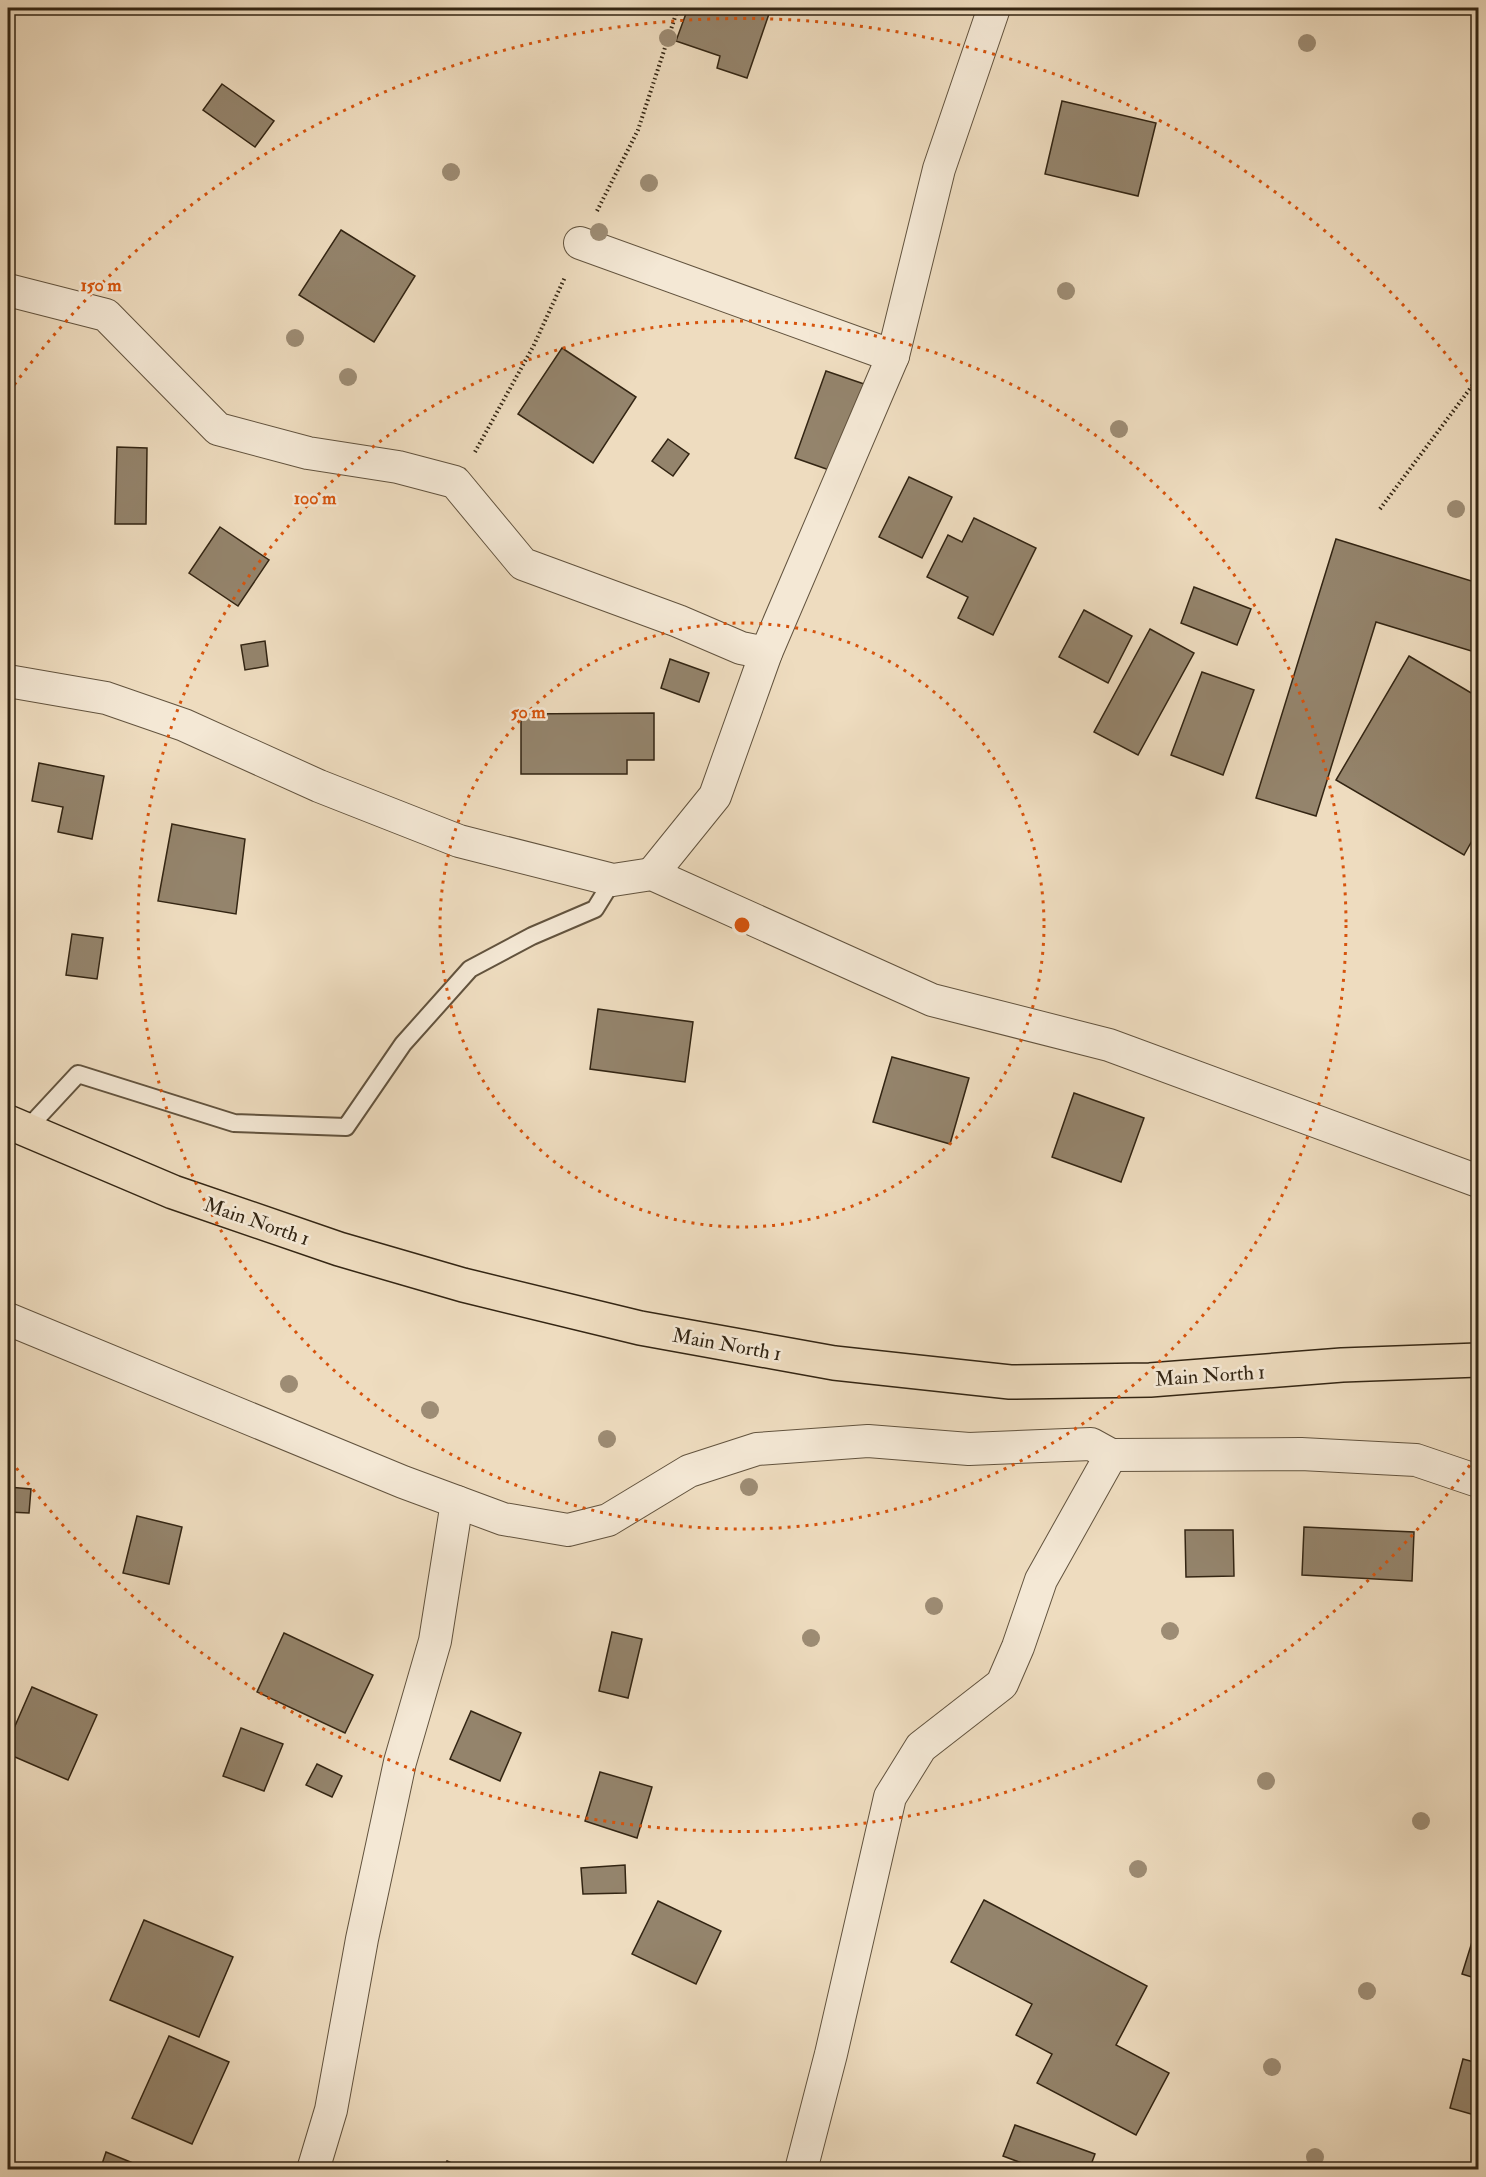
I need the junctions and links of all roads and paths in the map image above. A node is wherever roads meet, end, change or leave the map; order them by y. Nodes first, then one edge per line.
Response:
1 (994, 8) edge
2 (580, 243) dead end
3 (8, 290) edge
4 (893, 356) junction
5 (1479, 378) edge
6 (1380, 509) dead end
7 (766, 654) junction
8 (8, 681) edge
9 (652, 874) junction
10 (613, 880) junction
11 (17, 1126) edge
12 (1479, 1181) edge
13 (8, 1319) edge
14 (1479, 1360) edge
15 (1111, 1455) junction
16 (1479, 1481) edge
17 (457, 1502) junction
18 (313, 2169) edge
19 (801, 2169) edge

1 - 4 street
2 - 4 street
3 - 7 street
4 - 7 street
5 - 6 path
7 - 9 street
8 - 10 street
9 - 10 street
9 - 12 street
10 - 11 lane
11 - 14 main road, Main North 1
13 - 17 street
15 - 16 street
15 - 17 street
15 - 19 street
17 - 18 street

